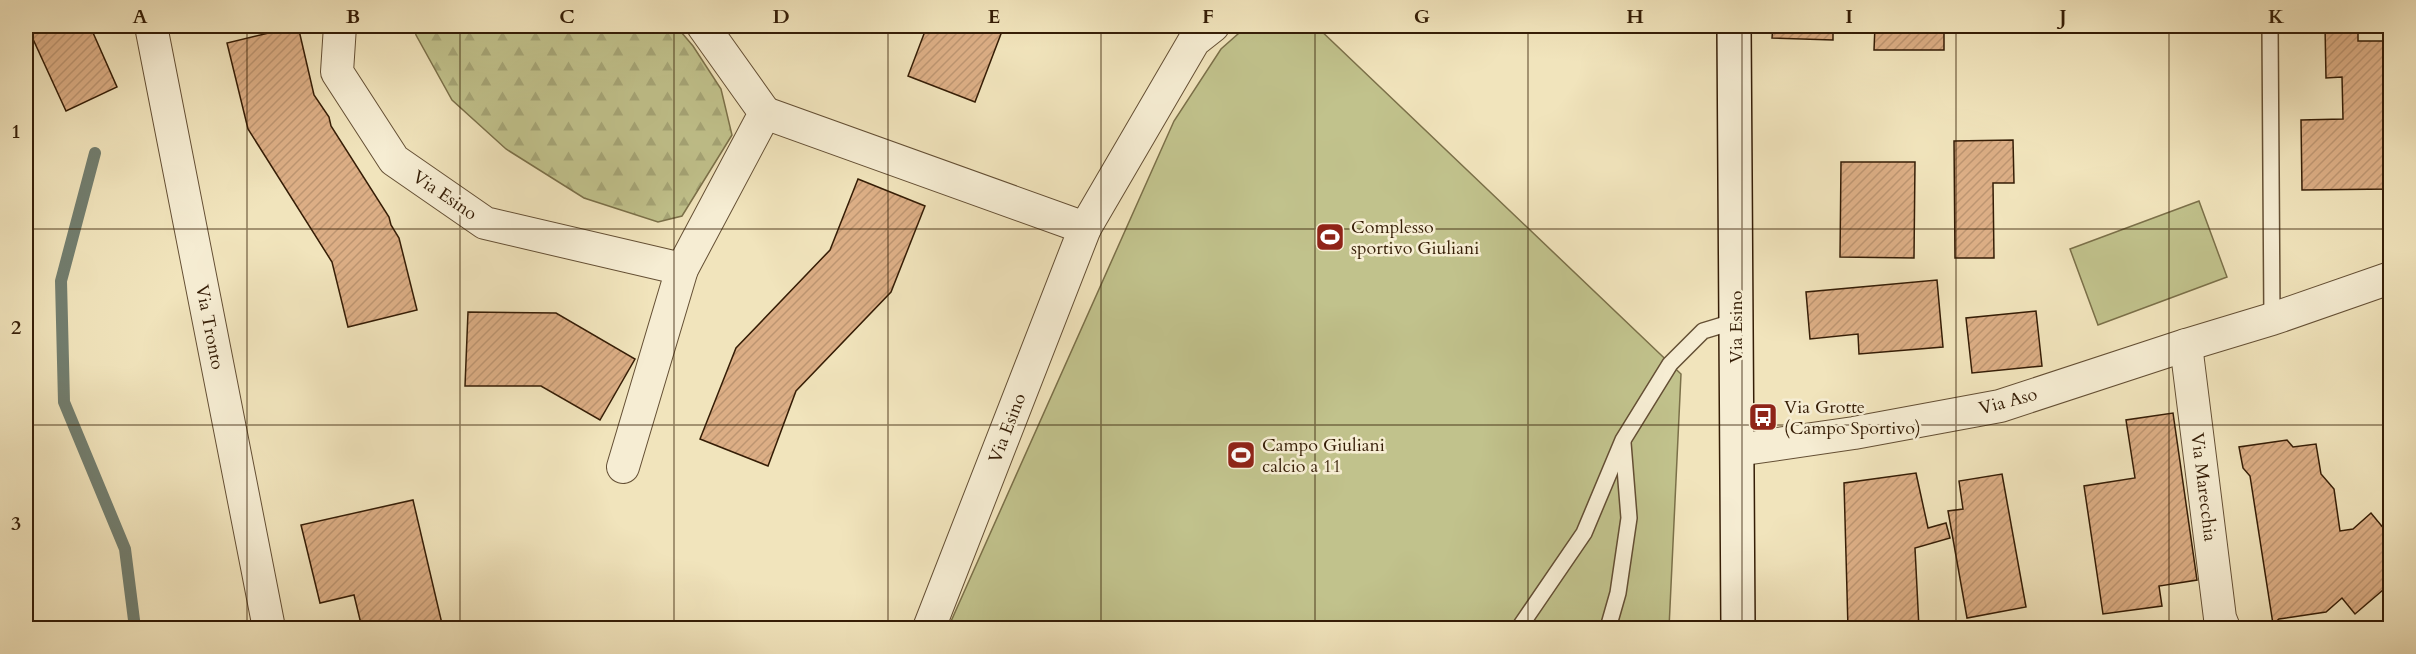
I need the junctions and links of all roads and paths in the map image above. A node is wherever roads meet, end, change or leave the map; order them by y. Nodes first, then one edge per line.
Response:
1 (151, 26) edge
2 (340, 26) edge
3 (703, 26) edge
4 (1213, 26) edge
5 (1734, 26) edge
6 (2270, 26) edge
7 (765, 113) junction
8 (1085, 228) junction
9 (682, 269) junction
10 (2391, 278) edge
11 (2272, 319) junction
12 (1736, 321) junction
13 (2186, 345) junction
14 (1623, 440) junction
15 (1737, 450) junction
16 (623, 468) dead end
17 (269, 628) edge
18 (929, 628) edge
19 (1519, 628) edge
20 (1608, 628) edge
21 (1738, 628) edge
22 (2224, 628) edge

1 - 17 street, Via Tronto
2 - 9 street, Via Esino
3 - 7 street
4 - 8 street, Via Esino
5 - 12 street, Via Esino
6 - 11 lane
7 - 8 street
7 - 9 street
8 - 18 street, Via Esino
9 - 16 street
10 - 11 street, Via Aso
11 - 13 street, Via Aso
12 - 14 lane
12 - 15 street, Via Esino
13 - 15 street, Via Aso
13 - 22 street, Via Marecchia
14 - 19 lane
14 - 20 lane
15 - 21 street, Via Esino

